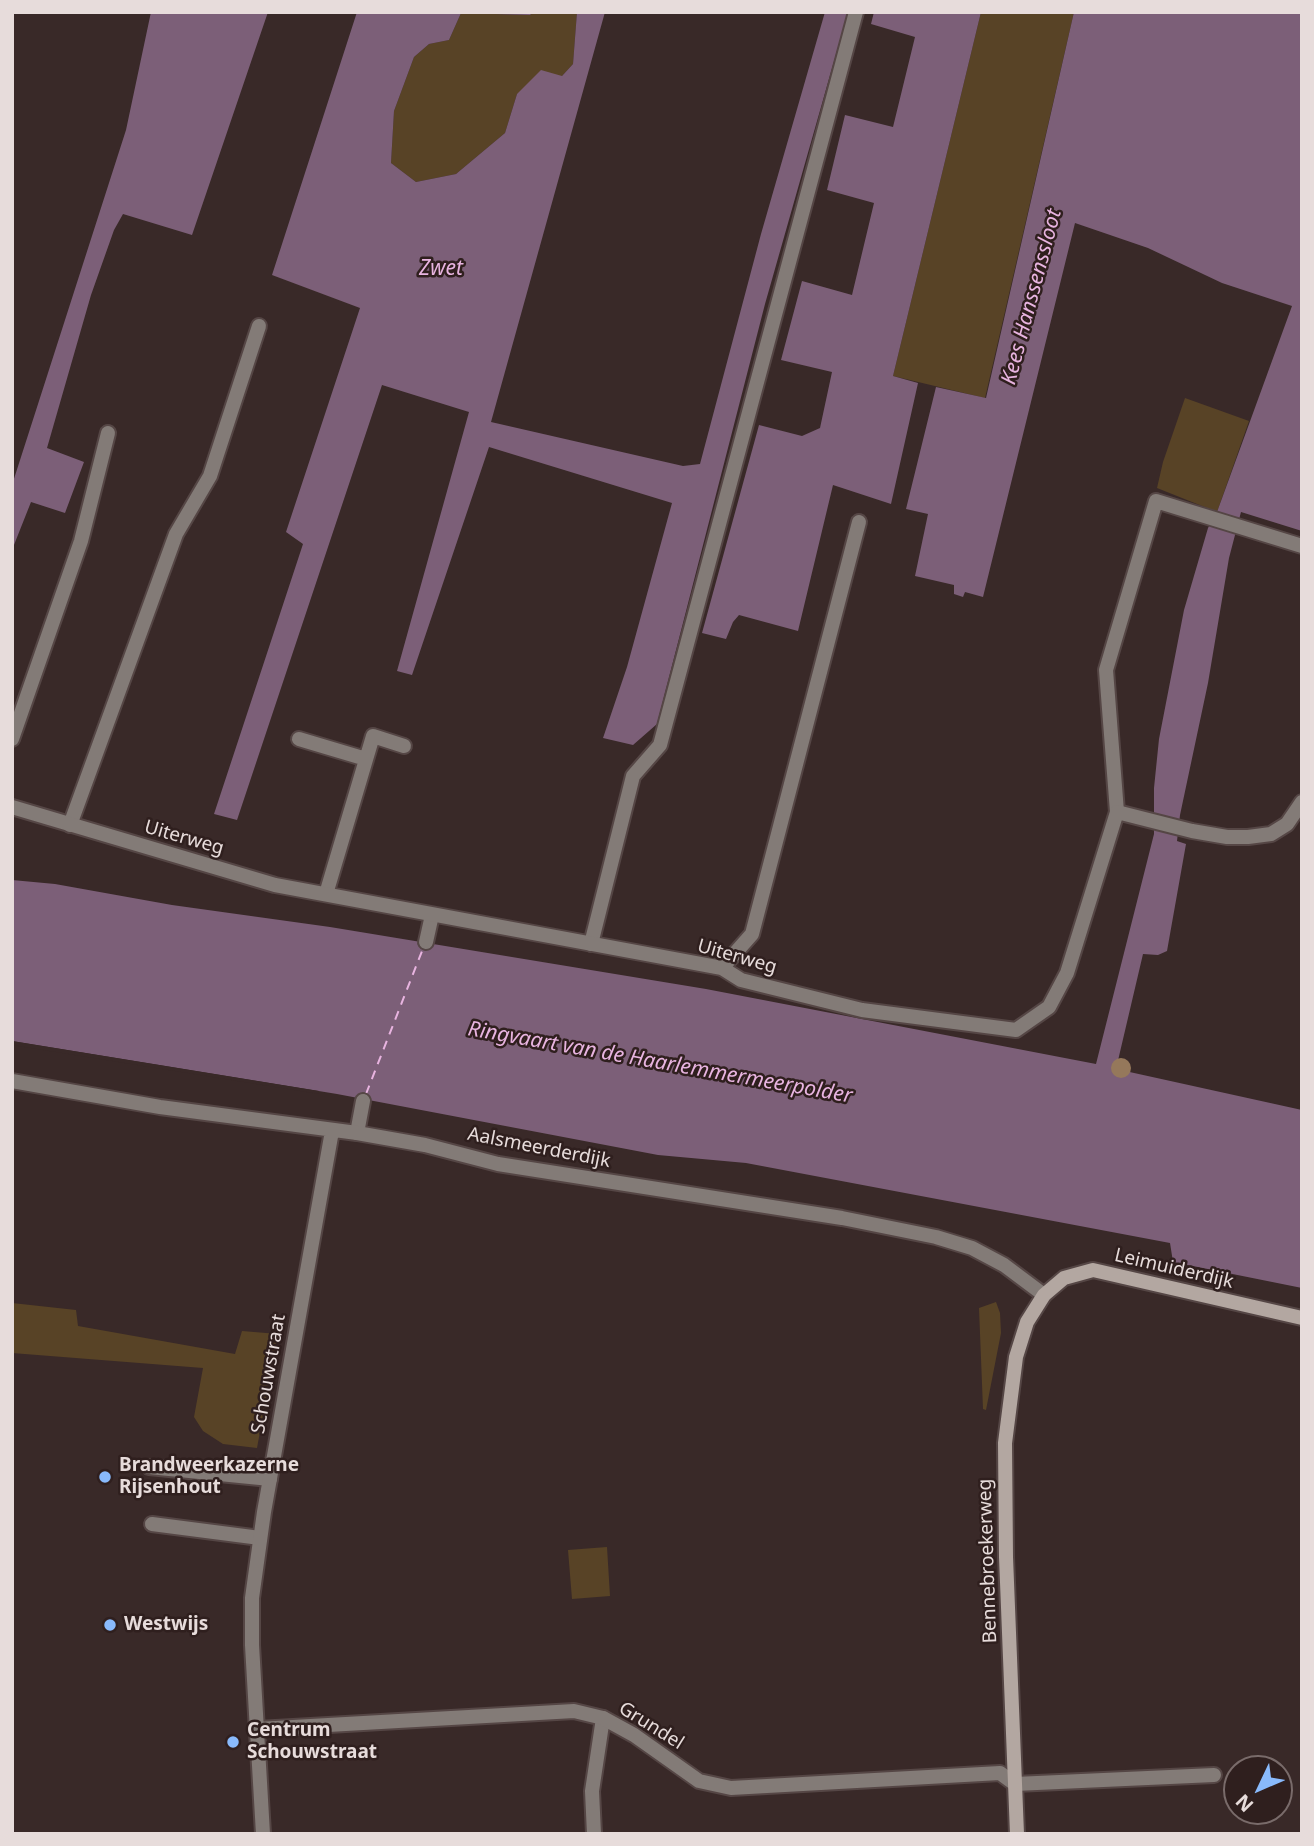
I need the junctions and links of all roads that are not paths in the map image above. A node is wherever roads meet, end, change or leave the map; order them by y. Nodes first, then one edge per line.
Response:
1 (856, 12) edge
2 (259, 326) dead end
3 (108, 433) dead end
4 (859, 522) dead end
5 (1302, 545) edge
6 (12, 739) edge
7 (299, 739) dead end
8 (404, 746) dead end
9 (366, 759) junction
10 (1302, 802) edge
11 (12, 807) edge
12 (1117, 812) junction
13 (70, 825) junction
14 (326, 894) junction
15 (432, 915) junction
16 (426, 942) dead end
17 (591, 944) junction
18 (722, 968) junction
19 (12, 1081) edge
20 (363, 1101) dead end
21 (332, 1131) junction
22 (357, 1133) junction
23 (1044, 1295) junction
24 (1302, 1318) edge
25 (149, 1467) dead end
26 (270, 1479) junction
27 (152, 1524) dead end
28 (260, 1538) junction
29 (603, 1718) junction
30 (258, 1729) junction
31 (1214, 1774) dead end
32 (1015, 1784) junction
33 (263, 1834) edge
34 (594, 1834) edge
35 (1017, 1834) edge

1 - 17 street
2 - 13 street
3 - 6 street
4 - 18 street
5 - 12 street
7 - 9 street
8 - 9 street
9 - 14 street
10 - 12 street
11 - 13 street, Uiterweg
12 - 18 street, Uiterweg
13 - 14 street, Uiterweg
14 - 15 street, Uiterweg
15 - 16 street
15 - 17 street, Uiterweg
17 - 18 street, Uiterweg
19 - 21 street, Aalsmeerderdijk
20 - 22 street
21 - 22 street, Aalsmeerderdijk
21 - 26 street, Schouwstraat
22 - 23 street, Aalsmeerderdijk
23 - 24 street, Leimuiderdijk
23 - 32 street, Bennebroekerweg
25 - 26 street
26 - 28 street, Schouwstraat
27 - 28 street
28 - 30 street, Schouwstraat
29 - 30 street, Grundel
29 - 32 street, Grundel
29 - 34 street
30 - 33 street, Schouwstraat
31 - 32 street
32 - 35 street, Bennebroekerweg

